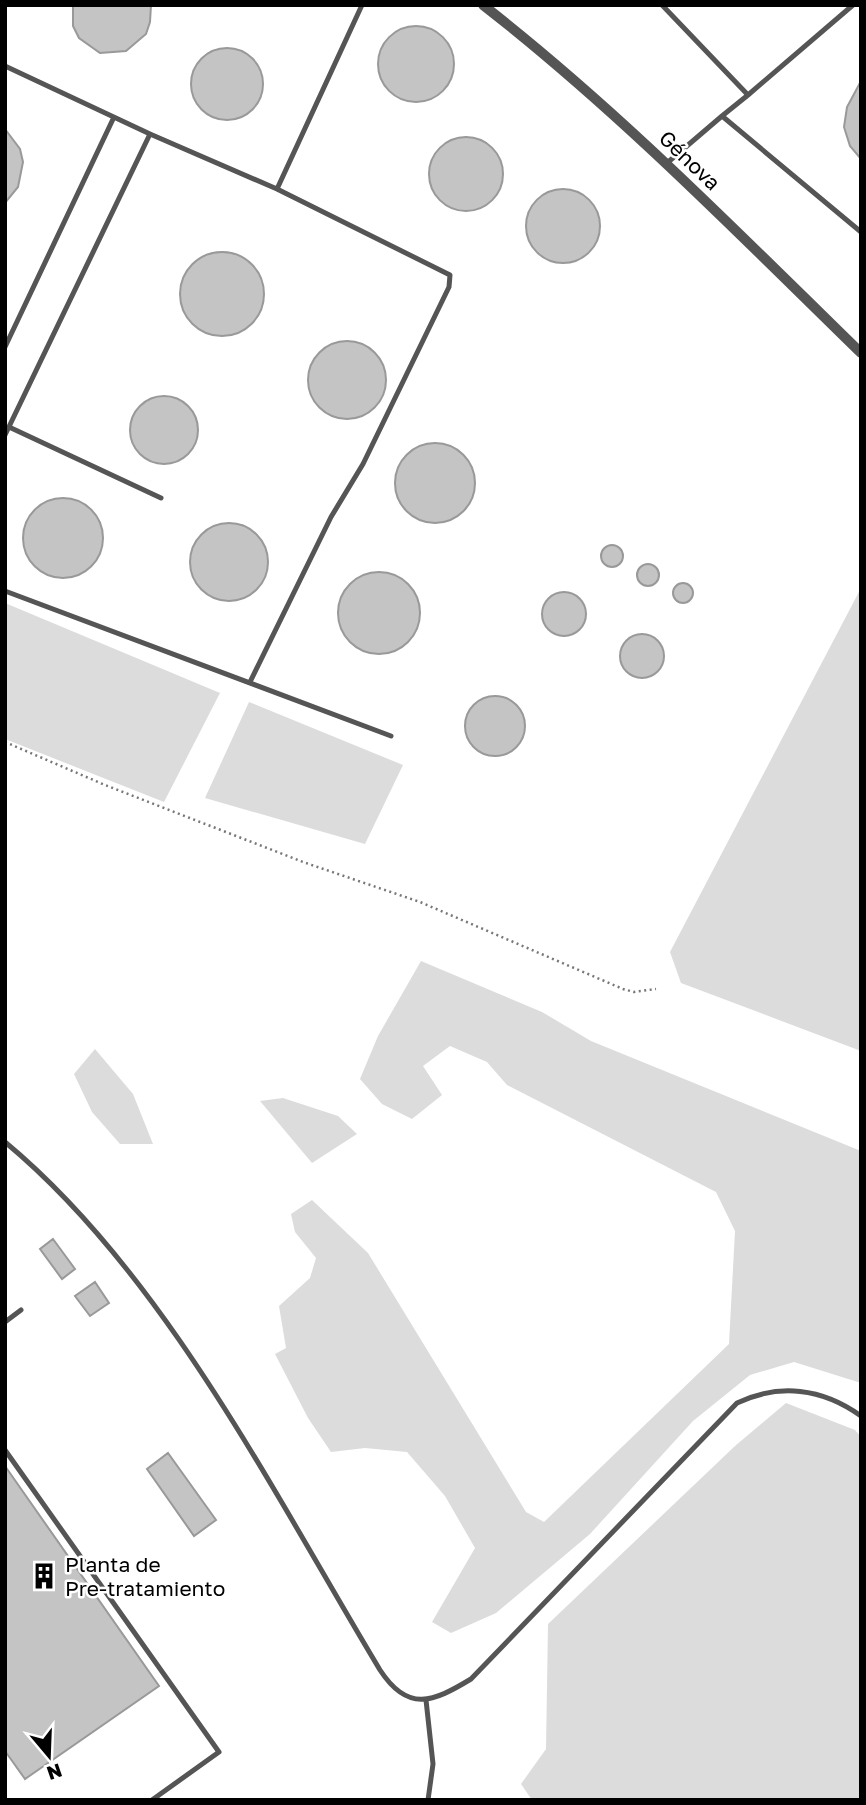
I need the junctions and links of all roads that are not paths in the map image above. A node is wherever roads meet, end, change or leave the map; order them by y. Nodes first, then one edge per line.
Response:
1 (362, 5) edge
2 (483, 5) edge
3 (662, 5) edge
4 (853, 5) edge
5 (5, 66) edge
6 (748, 95) junction
7 (722, 116) junction
8 (114, 117) junction
9 (150, 134) junction
10 (667, 163) junction
11 (277, 188) junction
12 (861, 232) edge
13 (5, 347) edge
14 (861, 353) edge
15 (9, 427) junction
16 (5, 435) edge
17 (161, 498) dead end
18 (5, 591) edge
19 (250, 682) junction
20 (391, 736) dead end
21 (5, 1142) edge
22 (22, 1310) dead end
23 (5, 1322) edge
24 (861, 1416) edge
25 (5, 1450) edge
26 (426, 1700) junction
27 (152, 1800) edge
28 (428, 1800) edge

1 - 11 lane
2 - 10 street, Génova
3 - 6 lane
4 - 6 lane
5 - 8 lane
6 - 7 lane
7 - 10 lane
7 - 12 lane
8 - 9 lane
8 - 13 lane
9 - 11 lane
9 - 15 lane
10 - 14 street, Génova
11 - 19 lane
15 - 16 lane
15 - 17 lane
18 - 19 lane
19 - 20 lane
21 - 26 lane
22 - 23 lane
24 - 26 lane
25 - 27 lane
26 - 28 lane

